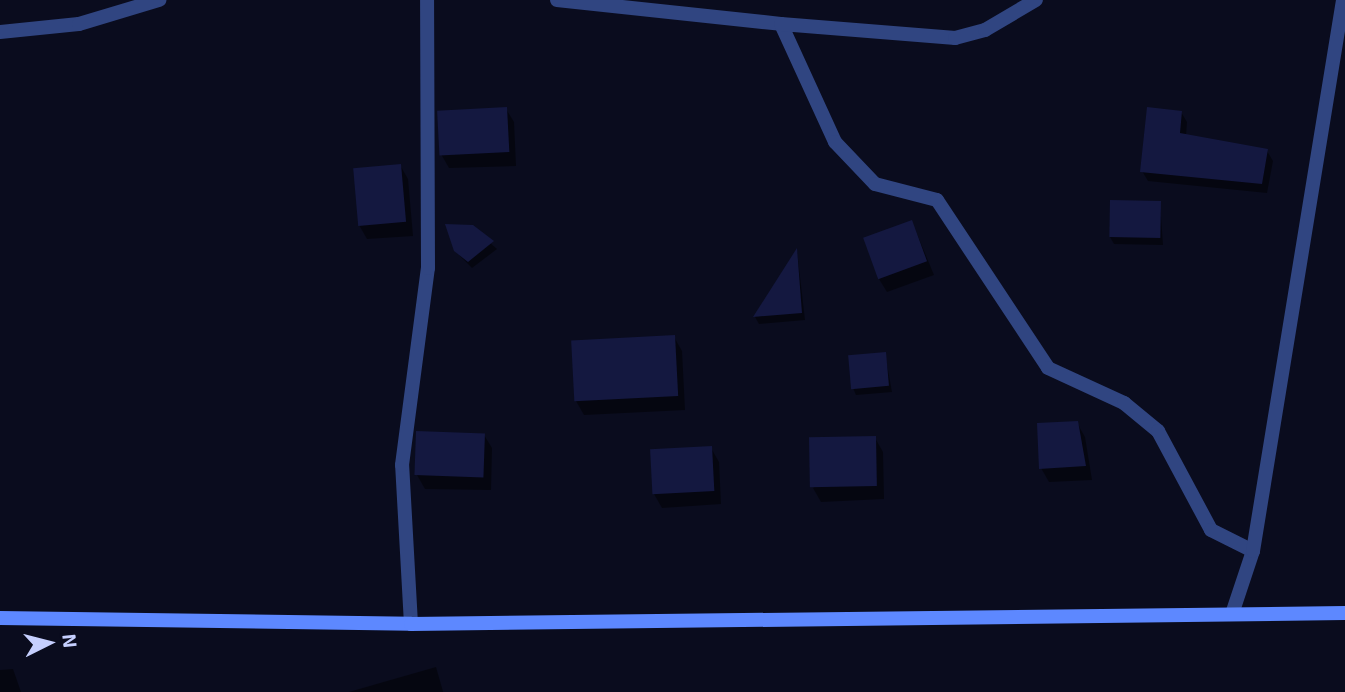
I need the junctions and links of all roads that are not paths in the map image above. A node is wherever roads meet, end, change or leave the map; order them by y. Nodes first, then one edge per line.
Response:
1 (159, 0) edge
2 (428, 0) edge
3 (557, 0) edge
4 (1036, 0) edge
5 (1343, 0) edge
6 (781, 24) junction
7 (0, 32) edge
8 (1253, 551) junction
9 (1345, 613) edge
10 (1232, 614) junction
11 (0, 618) edge
12 (411, 624) junction

1 - 7 street
2 - 12 street
3 - 6 street
4 - 6 street
5 - 8 street
6 - 8 street
8 - 10 street
9 - 10 main road
10 - 12 main road
11 - 12 main road

